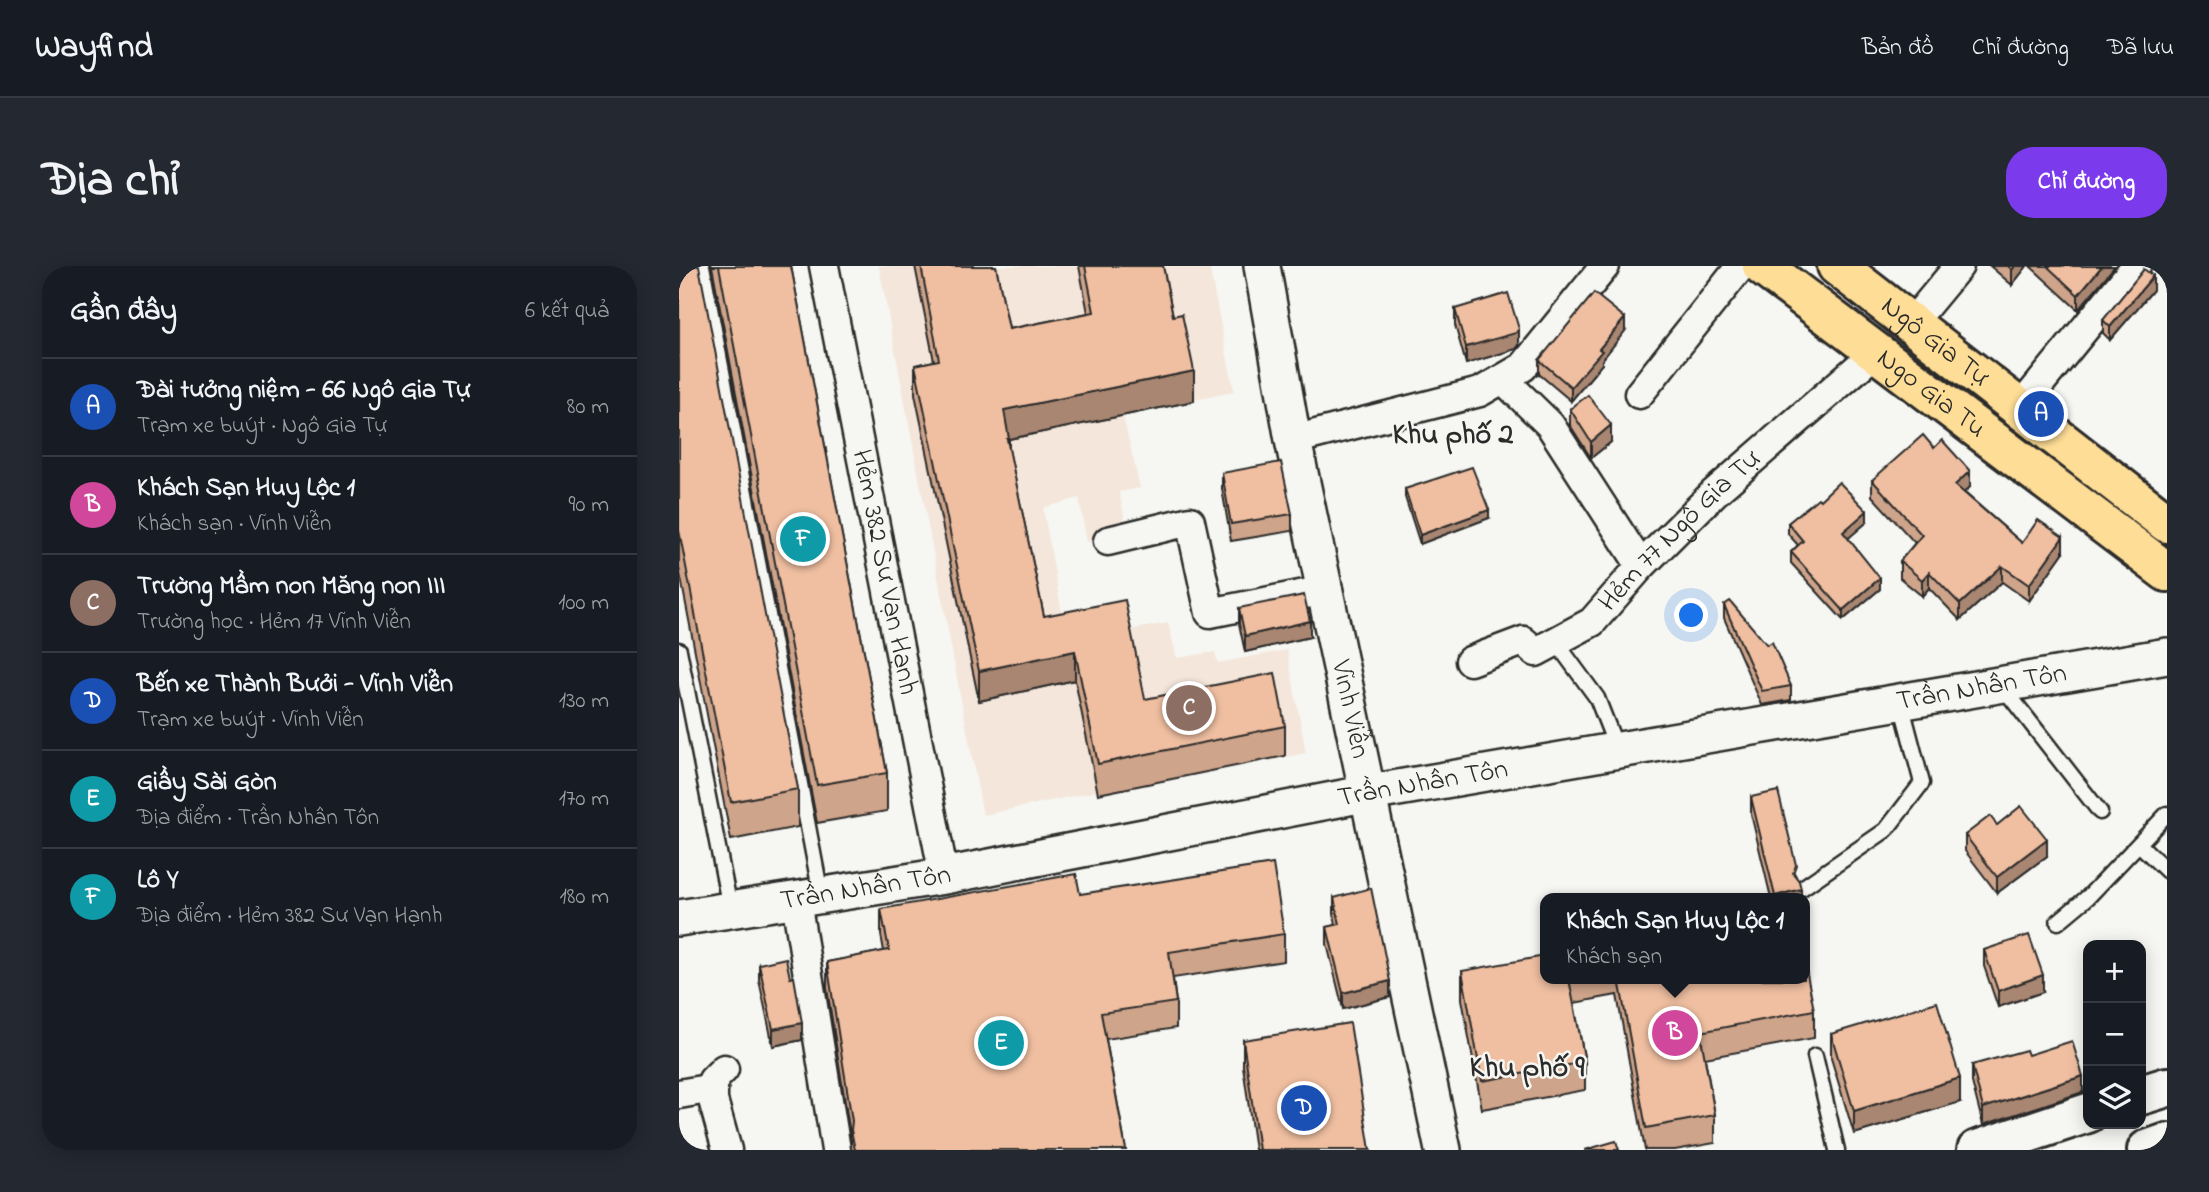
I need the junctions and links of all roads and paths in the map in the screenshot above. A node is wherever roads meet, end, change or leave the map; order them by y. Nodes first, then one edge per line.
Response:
1 (702, 266) edge
2 (824, 266) edge
3 (1262, 266) edge
4 (1605, 266) edge
5 (1741, 266) edge
6 (1762, 266) edge
7 (1837, 266) edge
8 (1959, 266) edge
9 (2136, 266) edge
10 (1911, 324) junction
11 (1876, 352) junction
12 (1503, 379) junction
13 (1639, 394) dead end
14 (2020, 408) junction
15 (1293, 440) junction
16 (2167, 523) edge
17 (1108, 541) dead end
18 (1641, 566) junction
19 (2167, 572) edge
20 (1325, 590) junction
21 (1556, 642) junction
22 (679, 650) edge
23 (2167, 656) edge
24 (1470, 661) dead end
25 (2001, 685) junction
26 (1901, 702) junction
27 (1618, 750) junction
28 (1369, 793) junction
29 (2100, 812) dead end
30 (2167, 814) edge
31 (2139, 844) junction
32 (2167, 871) edge
33 (944, 876) junction
34 (1802, 888) edge
35 (809, 898) junction
36 (730, 908) junction
37 (679, 918) edge
38 (2058, 922) dead end
39 (1815, 1056) dead end
40 (2167, 1087) edge
41 (2146, 1093) edge
42 (679, 1094) edge
43 (2083, 1115) edge
44 (2167, 1143) edge
45 (727, 1150) edge
46 (835, 1150) edge
47 (1443, 1150) edge
48 (1837, 1150) edge
49 (1977, 1150) edge
50 (2147, 1150) edge

1 - 35 lane
2 - 33 street, Hẻm 382 Sư Vạn Hạnh
3 - 15 street, Vĩnh Viễn
4 - 12 street
5 - 13 street
6 - 11 main road, Ngo Gia Tu
7 - 10 main road, Ngô Gia Tự
8 - 10 street
9 - 14 street
10 - 14 main road, Ngô Gia Tự
11 - 18 street, Hẻm 77 Ngô Gia Tự
11 - 19 main road, Ngo Gia Tu
12 - 15 street
12 - 18 street
14 - 16 main road, Ngô Gia Tự
15 - 20 street, Vĩnh Viễn
17 - 20 street
18 - 21 street, Hẻm 77 Ngô Gia Tự
20 - 28 street, Vĩnh Viễn
21 - 24 street, Hẻm 77 Ngô Gia Tự
21 - 27 lane
22 - 36 lane
23 - 25 street, Trần Nhân Tôn
25 - 26 street, Trần Nhân Tôn
25 - 29 lane
26 - 27 street, Trần Nhân Tôn
26 - 34 lane
27 - 28 street, Trần Nhân Tôn
28 - 33 street, Trần Nhân Tôn
28 - 47 street, Vĩnh Viễn
30 - 31 lane
31 - 32 lane
31 - 38 lane
33 - 35 street, Trần Nhân Tôn
35 - 36 street, Trần Nhân Tôn
35 - 46 street
36 - 37 street, Trần Nhân Tôn
39 - 48 lane
40 - 41 main road
42 - 45 street
43 - 49 main road
44 - 50 main road

